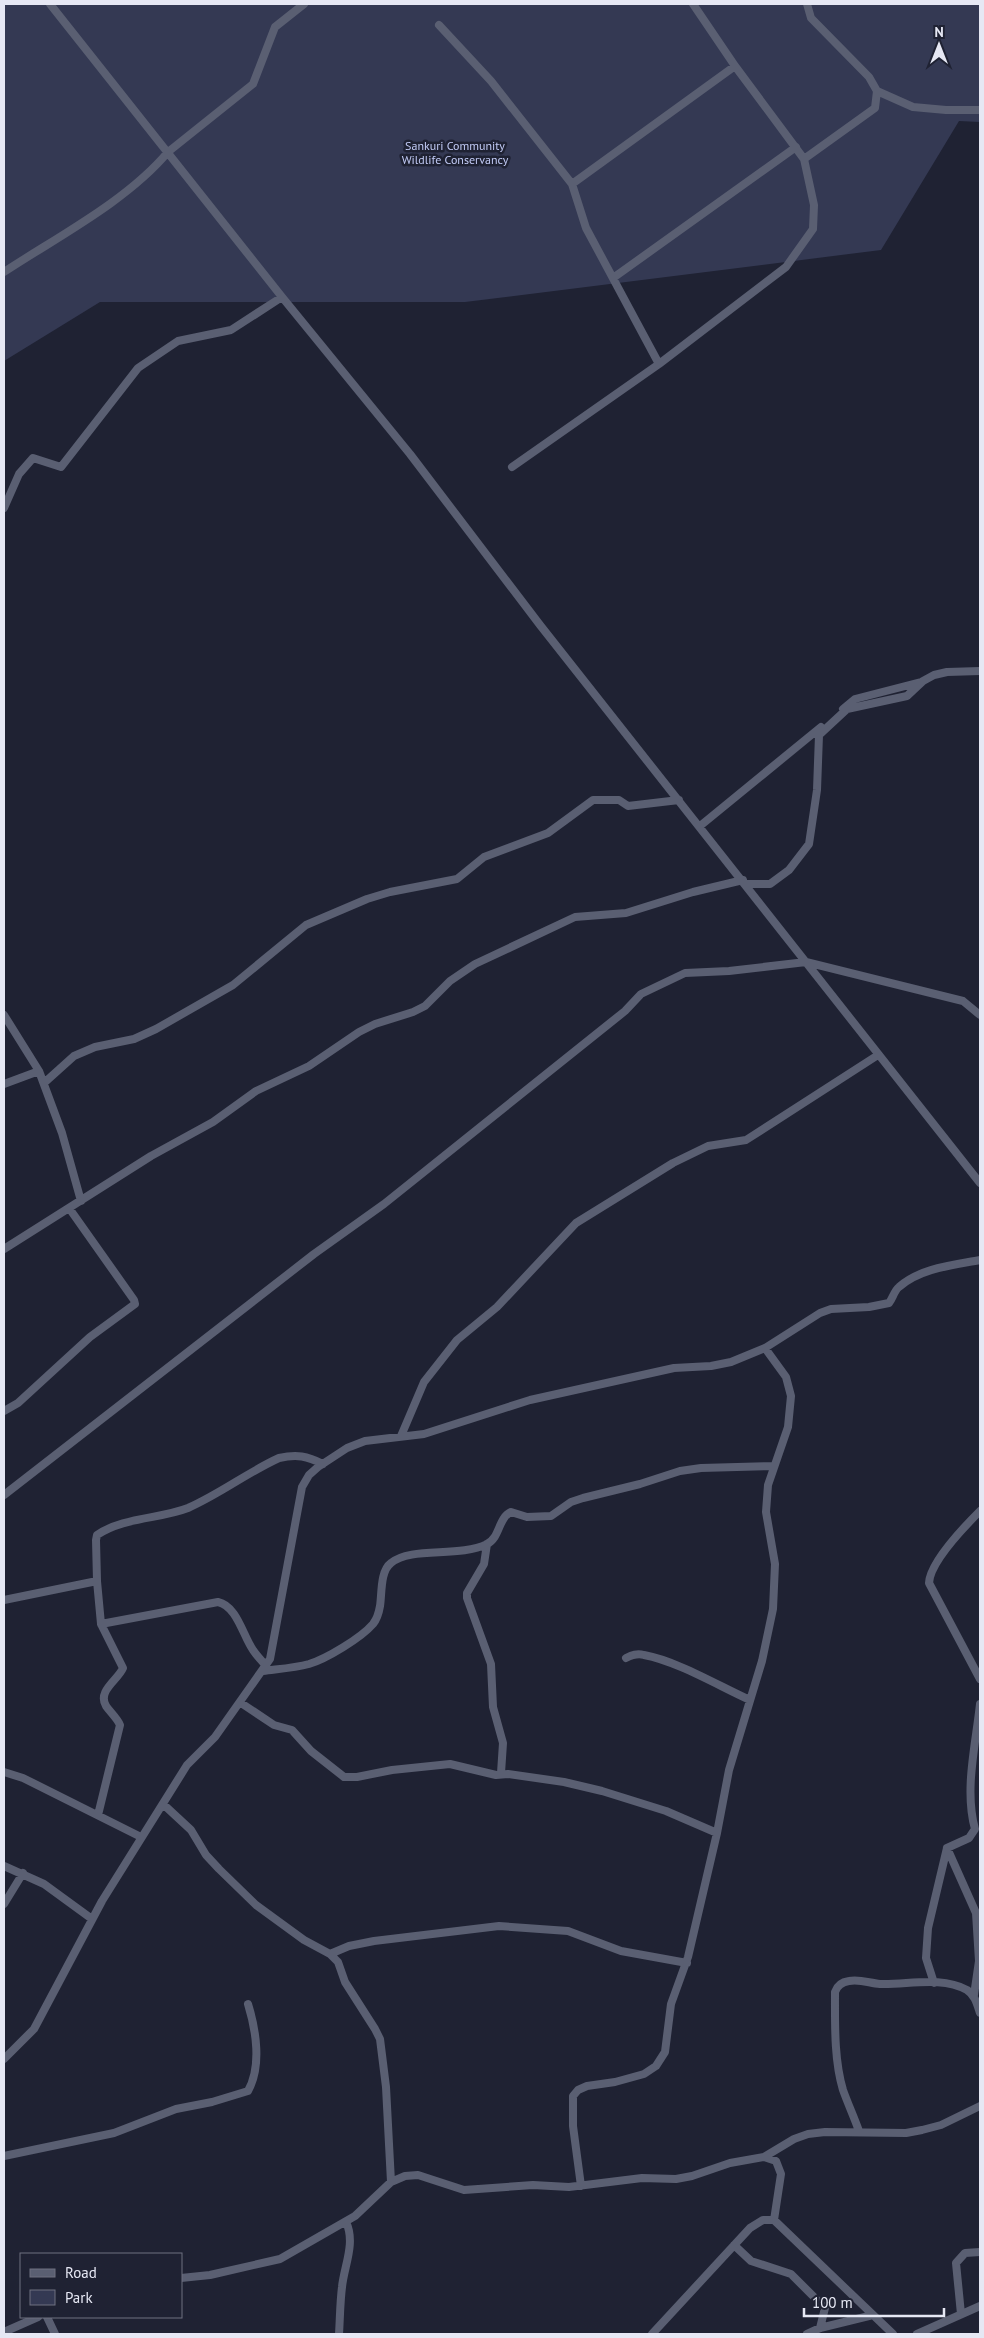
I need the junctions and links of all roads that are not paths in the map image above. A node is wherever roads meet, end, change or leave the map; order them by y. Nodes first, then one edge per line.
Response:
1 (50, 4) edge
2 (304, 4) edge
3 (694, 4) edge
4 (807, 4) edge
5 (439, 25) dead end
6 (735, 66) junction
7 (877, 91) junction
8 (980, 110) edge
9 (796, 147) junction
10 (168, 152) junction
11 (804, 159) junction
12 (572, 184) junction
13 (4, 272) edge
14 (613, 278) junction
15 (282, 297) junction
16 (659, 364) junction
17 (512, 467) dead end
18 (4, 508) edge
19 (980, 672) edge
20 (923, 681) junction
21 (679, 800) junction
22 (700, 826) junction
23 (744, 882) junction
24 (806, 962) junction
25 (4, 1015) edge
26 (980, 1015) edge
27 (878, 1055) junction
28 (39, 1071) junction
29 (44, 1083) junction
30 (4, 1084) edge
31 (980, 1183) edge
32 (81, 1201) junction
33 (69, 1208) junction
34 (4, 1249) edge
35 (980, 1260) edge
36 (764, 1348) junction
37 (4, 1411) edge
38 (401, 1436) junction
39 (323, 1464) junction
40 (774, 1466) junction
41 (4, 1495) edge
42 (980, 1511) edge
43 (487, 1544) junction
44 (97, 1581) junction
45 (4, 1600) edge
46 (101, 1624) junction
47 (626, 1658) dead end
48 (265, 1668) junction
49 (980, 1679) edge
50 (750, 1700) junction
51 (241, 1703) junction
52 (980, 1704) edge
53 (4, 1772) edge
54 (501, 1773) junction
55 (163, 1804) junction
56 (98, 1815) junction
57 (717, 1833) junction
58 (140, 1837) junction
59 (947, 1848) junction
60 (4, 1866) edge
61 (23, 1873) junction
62 (4, 1904) edge
63 (92, 1919) junction
64 (330, 1954) junction
65 (687, 1963) junction
66 (934, 1983) junction
67 (974, 1995) junction
68 (248, 2004) dead end
69 (980, 2013) edge
70 (4, 2059) edge
71 (980, 2106) edge
72 (859, 2131) junction
73 (4, 2156) edge
74 (764, 2157) junction
75 (391, 2182) junction
76 (581, 2186) junction
77 (774, 2220) junction
78 (346, 2222) junction
79 (734, 2244) junction
80 (980, 2252) edge
81 (182, 2278) edge
82 (980, 2306) edge
83 (961, 2314) junction
84 (873, 2315) junction
85 (36, 2318) edge
86 (47, 2318) edge
87 (820, 2328) junction
88 (4, 2332) edge
89 (55, 2334) edge
90 (339, 2334) edge
91 (652, 2334) edge
92 (807, 2334) edge
93 (893, 2334) edge
94 (917, 2334) edge

1 - 10 street
2 - 10 street
3 - 6 street
4 - 7 street
5 - 12 street
6 - 9 street
6 - 12 street
7 - 8 street
7 - 11 street
9 - 11 street
9 - 14 street
10 - 13 street
10 - 15 street
11 - 16 street
12 - 14 street
14 - 16 street
15 - 18 street
15 - 21 street
16 - 17 street
19 - 20 street
20 - 22 street
20 - 23 street
21 - 22 street
21 - 29 street
22 - 23 street
23 - 24 street
23 - 32 street
24 - 26 street
24 - 27 street
24 - 41 street
25 - 28 street
27 - 31 street
27 - 38 street
28 - 29 street
28 - 30 street
29 - 32 street
32 - 33 street
33 - 34 street
33 - 37 street
35 - 36 street
36 - 38 street
36 - 40 street
38 - 39 street
39 - 44 street
39 - 48 street
40 - 43 street
40 - 50 street
42 - 49 street
43 - 48 street
43 - 54 street
44 - 45 street
44 - 46 street
46 - 48 street
46 - 56 street
47 - 50 street
48 - 51 street
50 - 57 street
51 - 54 street
51 - 55 street
52 - 59 street
53 - 56 street
54 - 57 street
55 - 58 street
55 - 64 street
56 - 58 street
57 - 65 street
58 - 63 street
59 - 66 street
59 - 67 street
60 - 61 street
61 - 62 street
61 - 63 street
63 - 70 street
64 - 65 street
64 - 75 street
65 - 76 street
66 - 67 street
66 - 72 street
67 - 69 street
68 - 73 street
71 - 72 street
72 - 74 street
74 - 76 street
74 - 77 street
75 - 76 street
75 - 78 street
77 - 79 street
77 - 84 street
78 - 81 street
78 - 90 street
79 - 87 street
79 - 91 street
80 - 83 street
82 - 83 street
83 - 94 street
84 - 87 street
84 - 93 street
85 - 88 street
86 - 89 street
87 - 92 street

